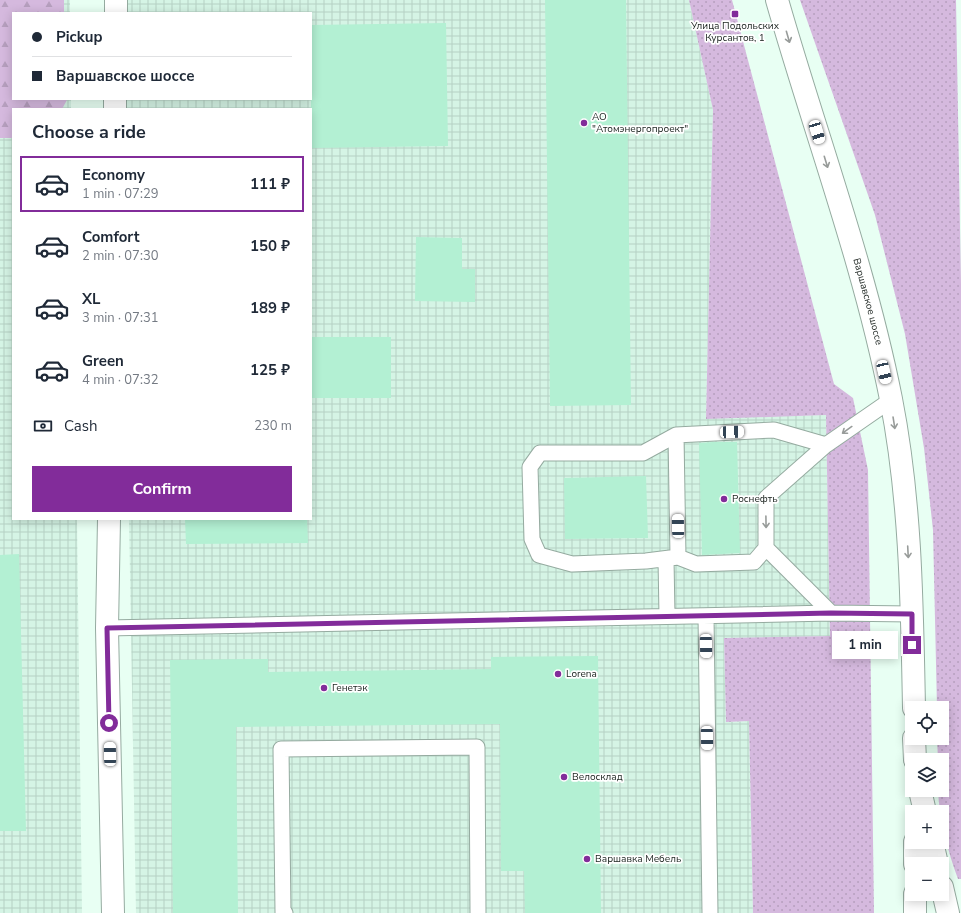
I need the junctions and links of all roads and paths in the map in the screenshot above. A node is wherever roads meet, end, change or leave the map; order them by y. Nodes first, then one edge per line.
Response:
1 (116, 0) edge
2 (777, 0) edge
3 (116, 12) edge
4 (891, 400) junction
5 (676, 435) junction
6 (826, 445) junction
7 (109, 520) edge
8 (766, 548) junction
9 (672, 558) junction
10 (831, 613) junction
11 (912, 614) junction
12 (667, 616) junction
13 (706, 616) junction
14 (107, 628) junction
15 (914, 701) edge
16 (915, 901) edge
17 (945, 901) edge
18 (113, 913) edge
19 (285, 913) edge
20 (478, 913) edge
21 (710, 913) edge
22 (915, 913) edge
23 (948, 913) edge

1 - 3 main road
2 -> 4 main road, Варшавское шоссе
4 -> 6 lane
4 -> 11 main road, Варшавское шоссе
5 - 6 lane
5 - 9 lane
5 - 9 lane
6 -> 8 lane
7 - 14 main road
8 - 9 lane
8 - 10 lane
9 - 12 lane
10 - 11 lane
10 - 13 lane
11 - 15 main road, Варшавское шоссе
12 - 13 lane
12 - 14 lane
13 - 21 lane
14 - 18 main road
16 - 22 main road
17 - 23 main road
19 - 20 lane

